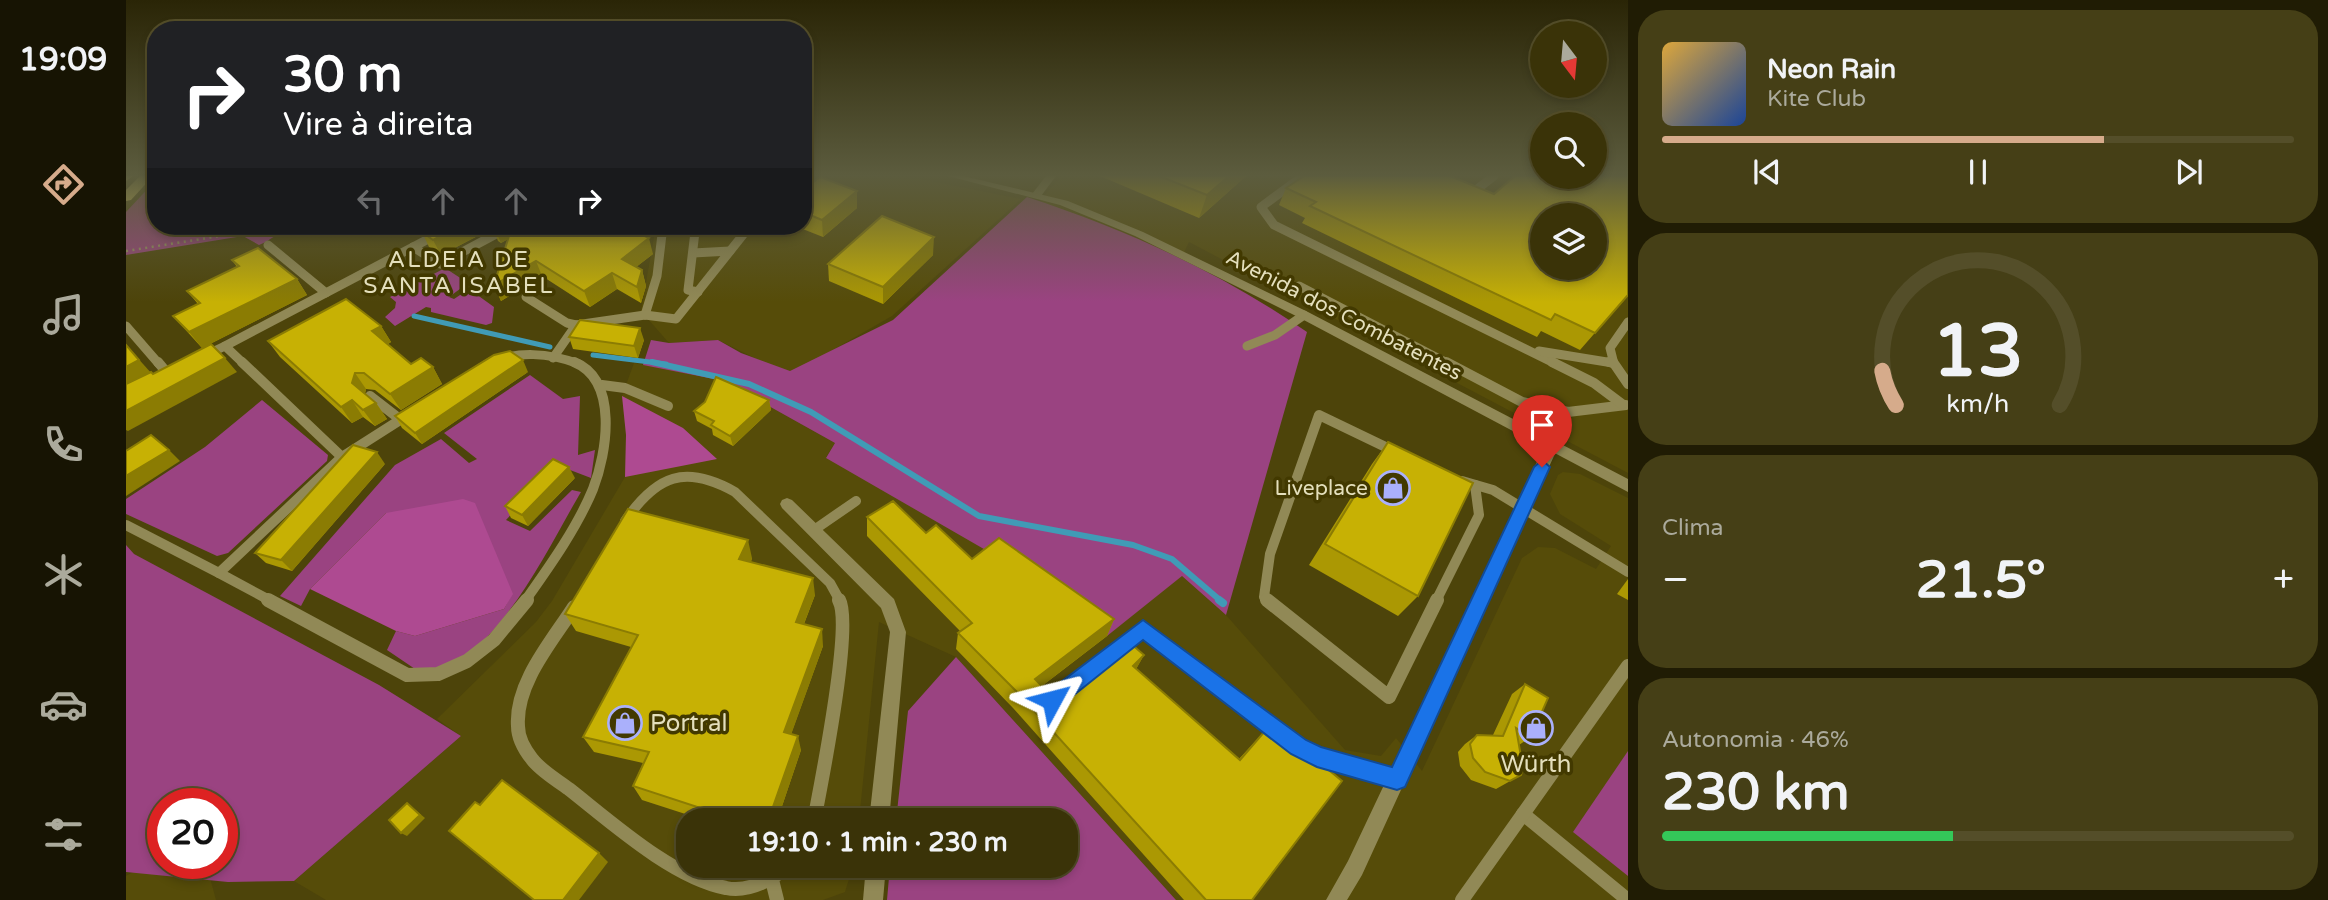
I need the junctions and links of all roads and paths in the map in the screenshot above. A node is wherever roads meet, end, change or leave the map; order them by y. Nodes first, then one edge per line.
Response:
1 (1098, 218) edge
2 (1266, 218) edge
3 (226, 235) edge
4 (436, 235) edge
5 (494, 235) edge
6 (662, 235) edge
7 (695, 235) edge
8 (743, 235) edge
9 (268, 245) dead end
10 (413, 247) junction
11 (126, 251) edge
12 (730, 251) junction
13 (693, 253) junction
14 (1299, 286) dead end
15 (698, 292) junction
16 (326, 293) junction
17 (526, 297) dead end
18 (1304, 314) junction
19 (645, 315) junction
20 (1628, 322) edge
21 (576, 325) junction
22 (126, 326) edge
23 (1513, 343) junction
24 (225, 346) junction
25 (1247, 346) dead end
26 (553, 358) junction
27 (191, 363) edge
28 (1613, 363) junction
29 (180, 369) edge
30 (168, 374) junction
31 (158, 380) edge
32 (1628, 384) edge
33 (602, 385) junction
34 (370, 396) edge
35 (1625, 405) edge
36 (668, 406) dead end
37 (401, 420) junction
38 (1552, 446) junction
39 (342, 457) junction
40 (1413, 460) edge
41 (1448, 476) edge
42 (1475, 485) junction
43 (1628, 486) edge
44 (856, 501) dead end
45 (787, 504) dead end
46 (1523, 509) junction
47 (126, 525) edge
48 (620, 529) edge
49 (814, 530) junction
50 (1628, 572) edge
51 (219, 573) junction
52 (578, 599) edge
53 (1628, 666) edge
54 (1052, 700) edge
55 (1397, 779) junction
56 (816, 808) edge
57 (880, 808) edge
58 (1523, 814) junction
59 (774, 878) edge
60 (875, 878) edge
61 (772, 880) junction
62 (777, 900) edge
63 (873, 900) edge
64 (1336, 900) edge
65 (1462, 900) edge
66 (1628, 900) edge

1 - 18 street, Avenida dos Combatentes
2 - 23 lane
3 - 11 path
4 - 10 lane
5 - 10 lane
6 - 19 lane
7 - 13 lane
8 - 12 lane
9 - 16 lane
10 - 16 lane
12 - 13 lane
12 - 15 lane
13 - 15 lane
14 - 35 lane
15 - 19 lane
16 - 24 lane
17 - 21 lane
18 - 25 lane
18 - 38 street, Avenida dos Combatentes
19 - 21 lane
20 - 28 lane
21 - 26 lane
22 - 30 lane
23 - 28 lane
23 - 35 lane
24 - 27 lane
24 - 39 lane
26 - 33 lane
26 - 37 lane
28 - 32 lane
29 - 30 lane
30 - 31 lane
33 - 36 lane
33 - 51 lane
34 - 37 lane
37 - 39 lane
38 - 43 street, Avenida dos Combatentes
38 - 46 street
39 - 51 lane
40 - 42 lane
41 - 42 lane
42 - 46 lane
44 - 49 lane
45 - 49 street
46 - 50 lane
46 - 55 street
47 - 51 lane
48 - 56 lane
49 - 57 street
52 - 61 lane
53 - 58 lane
54 - 55 lane
55 - 64 street
58 - 65 lane
58 - 66 lane
59 - 61 lane
60 - 63 street
61 - 62 lane

